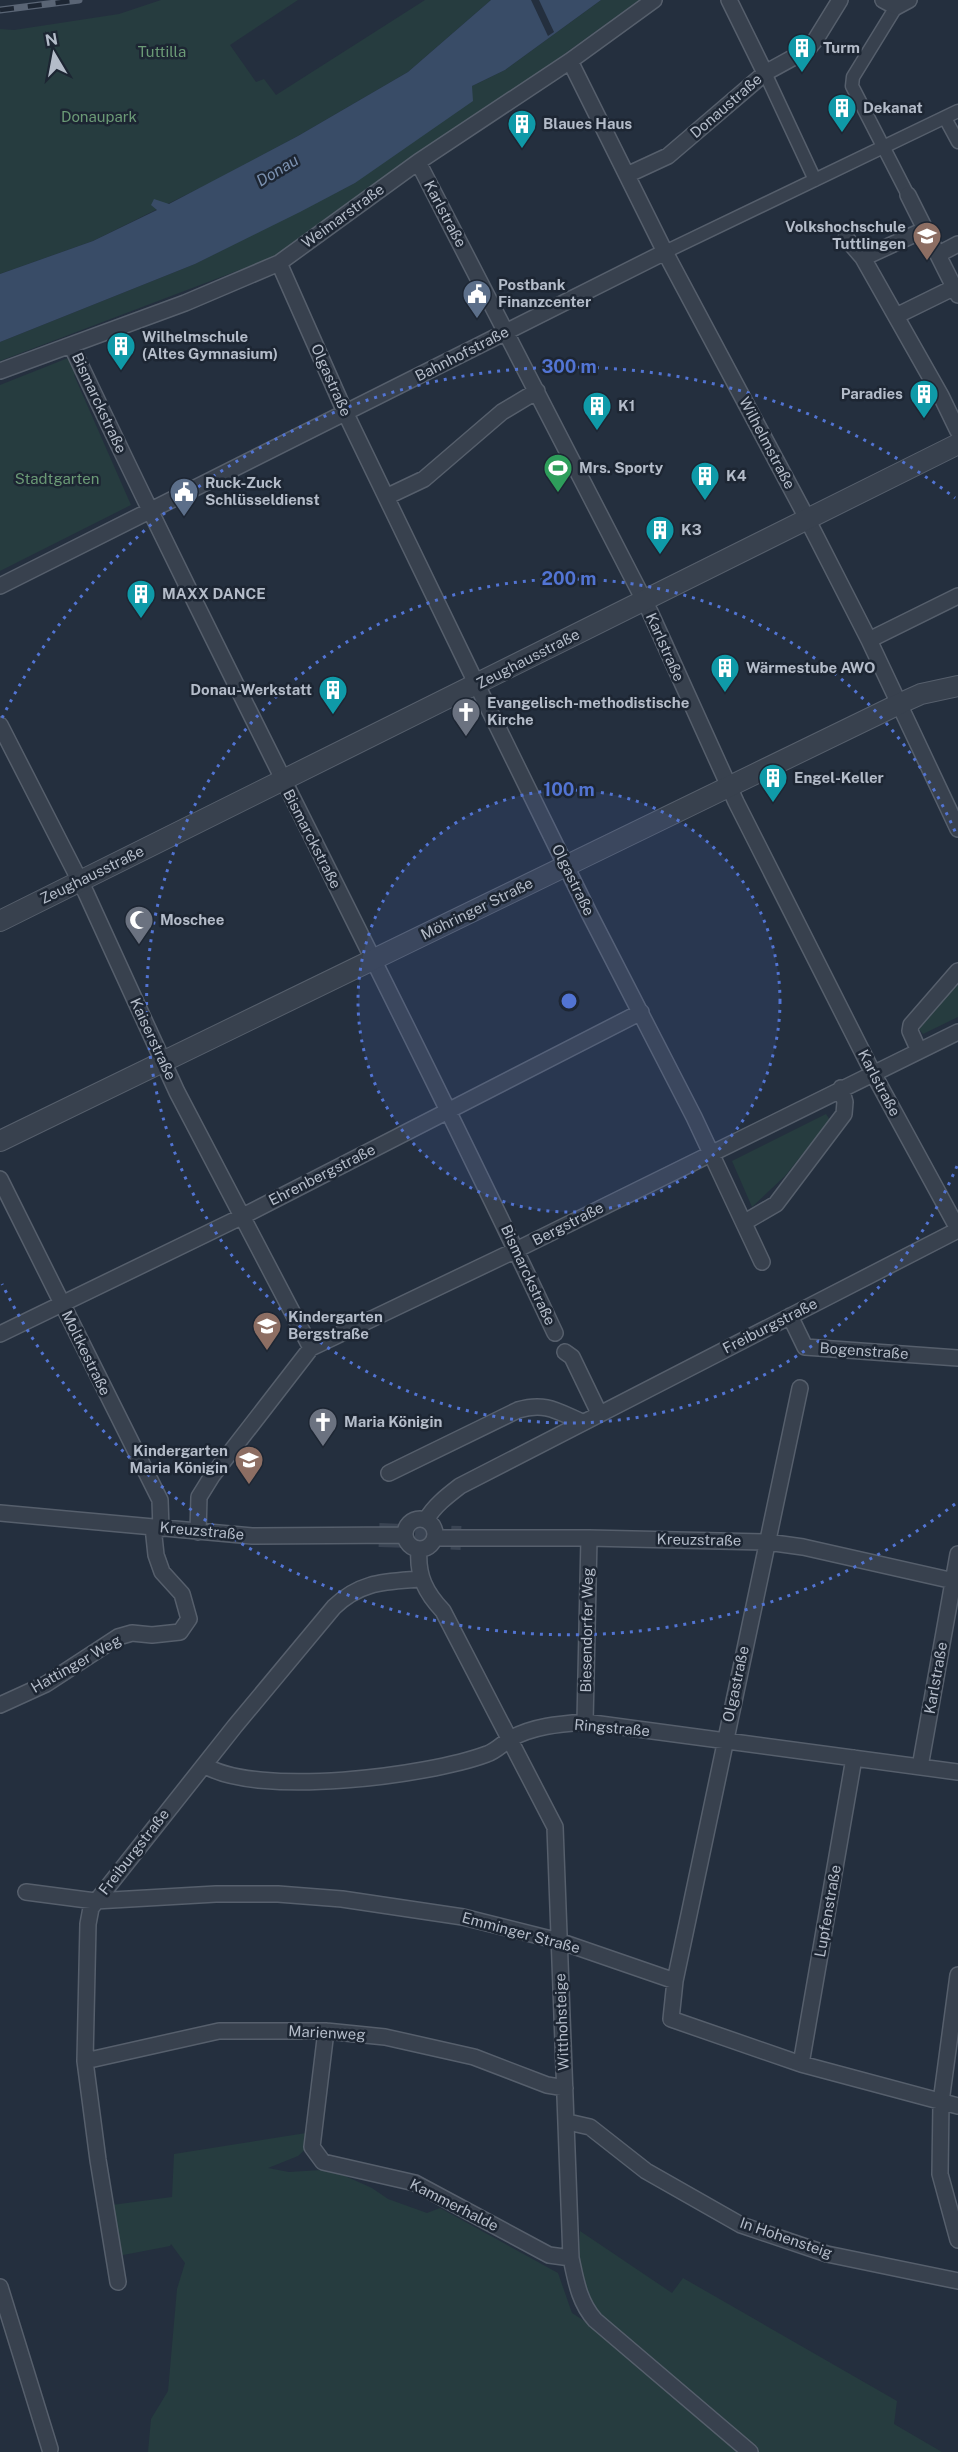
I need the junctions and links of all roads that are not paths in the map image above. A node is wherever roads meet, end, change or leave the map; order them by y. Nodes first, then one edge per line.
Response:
1 (654, 0) edge
2 (729, 0) edge
3 (840, 0) edge
4 (896, 2) edge
5 (570, 61) junction
6 (765, 73) junction
7 (958, 111) edge
8 (945, 118) junction
9 (958, 142) edge
10 (883, 148) junction
11 (418, 162) junction
12 (627, 175) junction
13 (815, 180) junction
14 (908, 195) joint
15 (926, 229) junction
16 (846, 238) dead end
17 (958, 244) edge
18 (665, 252) junction
19 (939, 254) junction
20 (863, 258) junction
21 (279, 263) junction
22 (956, 291) edge
23 (896, 316) junction
24 (507, 332) junction
25 (71, 345) junction
26 (0, 371) edge
27 (537, 391) junction
28 (345, 412) junction
29 (958, 431) edge
30 (958, 444) edge
31 (386, 497) junction
32 (150, 511) junction
33 (807, 520) junction
34 (0, 586) edge
35 (958, 596) edge
36 (644, 600) junction
37 (869, 640) junction
38 (477, 685) junction
39 (958, 686) edge
40 (901, 703) junction
41 (0, 725) edge
42 (283, 781) junction
43 (729, 787) junction
44 (958, 829) edge
45 (566, 865) junction
46 (80, 882) junction
47 (0, 921) edge
48 (374, 960) junction
49 (958, 970) edge
50 (641, 1012) junction
51 (958, 1032) edge
52 (919, 1051) junction
53 (163, 1062) junction
54 (873, 1073) junction
55 (842, 1088) junction
56 (450, 1110) junction
57 (0, 1141) edge
58 (711, 1152) junction
59 (0, 1179) edge
60 (241, 1217) junction
61 (745, 1222) junction
62 (958, 1230) edge
63 (516, 1250) junction
64 (762, 1262) dead end
65 (63, 1305) junction
66 (790, 1316) junction
67 (555, 1333) dead end
68 (0, 1334) edge
69 (312, 1348) junction
70 (565, 1352) dead end
71 (958, 1358) edge
72 (800, 1388) dead end
73 (599, 1413) junction
74 (582, 1422) junction
75 (389, 1473) dead end
76 (0, 1514) edge
77 (426, 1520) junction
78 (157, 1528) junction
79 (198, 1532) junction
80 (405, 1535) junction
81 (435, 1538) junction
82 (589, 1538) junction
83 (767, 1542) junction
84 (419, 1550) junction
85 (958, 1554) edge
86 (421, 1578) junction
87 (955, 1581) edge
88 (0, 1705) edge
89 (585, 1722) junction
90 (509, 1740) junction
91 (724, 1741) junction
92 (854, 1758) junction
93 (204, 1765) junction
94 (920, 1767) junction
95 (958, 1772) edge
96 (26, 1892) dead end
97 (95, 1901) junction
98 (559, 1941) junction
99 (958, 1975) edge
100 (675, 1981) junction
101 (326, 2031) junction
102 (85, 2061) junction
103 (801, 2064) junction
104 (564, 2088) junction
105 (940, 2102) junction
106 (958, 2106) edge
107 (568, 2122) junction
108 (958, 2240) edge
109 (571, 2258) junction
110 (958, 2281) edge
111 (118, 2282) dead end
112 (0, 2287) edge
113 (50, 2450) dead end
114 (750, 2452) edge

1 - 5 street, Weimarstraße
2 - 6 street
3 - 6 street, Donaustraße
4 - 10 street
5 - 11 street, Weimarstraße
5 - 12 street, Wilhelmstraße
6 - 12 street, Donaustraße
6 - 13 street
7 - 8 street, Bahnhofstraße
8 - 9 street
8 - 10 street, Bahnhofstraße
10 - 13 street, Bahnhofstraße
10 - 14 street
11 - 21 street, Weimarstraße
11 - 24 street, Karlstraße
12 - 18 street, Wilhelmstraße
13 - 18 street, Bahnhofstraße
14 - 15 street
15 - 19 street
15 - 20 street
16 - 20 street
17 - 19 street
18 - 24 street, Bahnhofstraße
18 - 33 street, Wilhelmstraße
19 - 22 street
20 - 23 street
21 - 25 street, Weimarstraße
21 - 28 street, Olgastraße
22 - 23 street
23 - 29 street
24 - 27 street, Karlstraße
24 - 28 street, Bahnhofstraße
25 - 26 street, Weimarstraße
25 - 32 street, Bismarckstraße
27 - 31 street
27 - 36 street, Karlstraße
28 - 31 street, Olgastraße
28 - 32 street, Bahnhofstraße
30 - 33 street, Zeughausstraße
31 - 38 street, Olgastraße
32 - 34 street, Bahnhofstraße
32 - 42 street, Bismarckstraße
33 - 36 street, Zeughausstraße
33 - 37 street, Wilhelmstraße
35 - 37 street
36 - 38 street, Zeughausstraße
36 - 43 street, Karlstraße
37 - 40 street, Wilhelmstraße
38 - 42 street, Zeughausstraße
38 - 45 street, Olgastraße
39 - 40 street, Möhringer Straße
40 - 43 street, Möhringer Straße
40 - 44 street, Wilhelmstraße
41 - 46 street, Kaiserstraße
42 - 46 street, Zeughausstraße
42 - 48 street, Bismarckstraße
43 - 45 street, Möhringer Straße
43 - 54 street, Karlstraße
45 - 48 street, Möhringer Straße
45 - 50 street, Olgastraße
46 - 47 street, Zeughausstraße
46 - 53 street, Kaiserstraße
48 - 53 street, Möhringer Straße
48 - 56 street, Bismarckstraße
49 - 52 street
50 - 56 street, Ehrenbergstraße
50 - 58 street, Olgastraße
51 - 52 street, Bergstraße
52 - 54 street, Bergstraße
53 - 57 street, Möhringer Straße
53 - 60 street, Kaiserstraße
54 - 55 street, Bergstraße
54 - 62 street, Karlstraße
55 - 58 street, Bergstraße
55 - 61 street
56 - 60 street, Ehrenbergstraße
56 - 63 street, Bismarckstraße
58 - 61 street, Olgastraße
58 - 63 street, Bergstraße
59 - 65 street, Moltkestraße
60 - 65 street, Ehrenbergstraße
60 - 69 street, Kaiserstraße
61 - 64 street, Olgastraße
62 - 66 street, Freiburgstraße
63 - 67 street, Bismarckstraße
63 - 69 street, Bergstraße
65 - 68 street, Ehrenbergstraße
65 - 78 street, Moltkestraße
66 - 71 street, Bogenstraße
66 - 73 street, Freiburgstraße
69 - 79 street, Bergstraße
70 - 73 street
72 - 83 street, Olgastraße
73 - 74 street, Freiburgstraße
74 - 75 street
74 - 77 street, Freiburgstraße
76 - 78 street, Kreuzstraße
77 - 80 street
77 - 81 street
78 - 79 street, Kreuzstraße
78 - 88 street, Hattinger Weg
79 - 80 street, Kreuzstraße
80 - 84 street
81 - 82 street, Kreuzstraße
81 - 84 street
82 - 83 street, Kreuzstraße
82 - 89 street, Biesendorfer Weg
83 - 87 street, Kreuzstraße
83 - 91 street, Olgastraße
84 - 86 street, Witthohsteige
85 - 87 street, Karlstraße
86 - 90 street, Witthohsteige
86 - 93 street, Freiburgstraße
87 - 94 street, Karlstraße
89 - 90 street, Ringstraße
89 - 91 street, Ringstraße
90 - 93 street, Ringstraße
90 - 98 street, Witthohsteige
91 - 92 street, Ringstraße
91 - 100 street, Olgastraße
92 - 94 street, Ringstraße
92 - 103 street, Lupfenstraße
93 - 97 street, Freiburgstraße
94 - 95 street, Ringstraße
96 - 97 street, Emminger Straße
97 - 98 street, Emminger Straße
97 - 102 street, Freiburgstraße
98 - 100 street, Emminger Straße
98 - 104 street, Witthohsteige
99 - 105 street
100 - 103 street
101 - 102 street, Marienweg
101 - 104 street, Marienweg
101 - 109 street, Kammerhalde
102 - 111 street, Freiburgstraße
103 - 105 street
104 - 107 street, Witthohsteige
105 - 106 street
105 - 108 street
107 - 109 street, Witthohsteige
107 - 110 street, In Hohensteig
109 - 114 street, Witthohsteige
112 - 113 street

